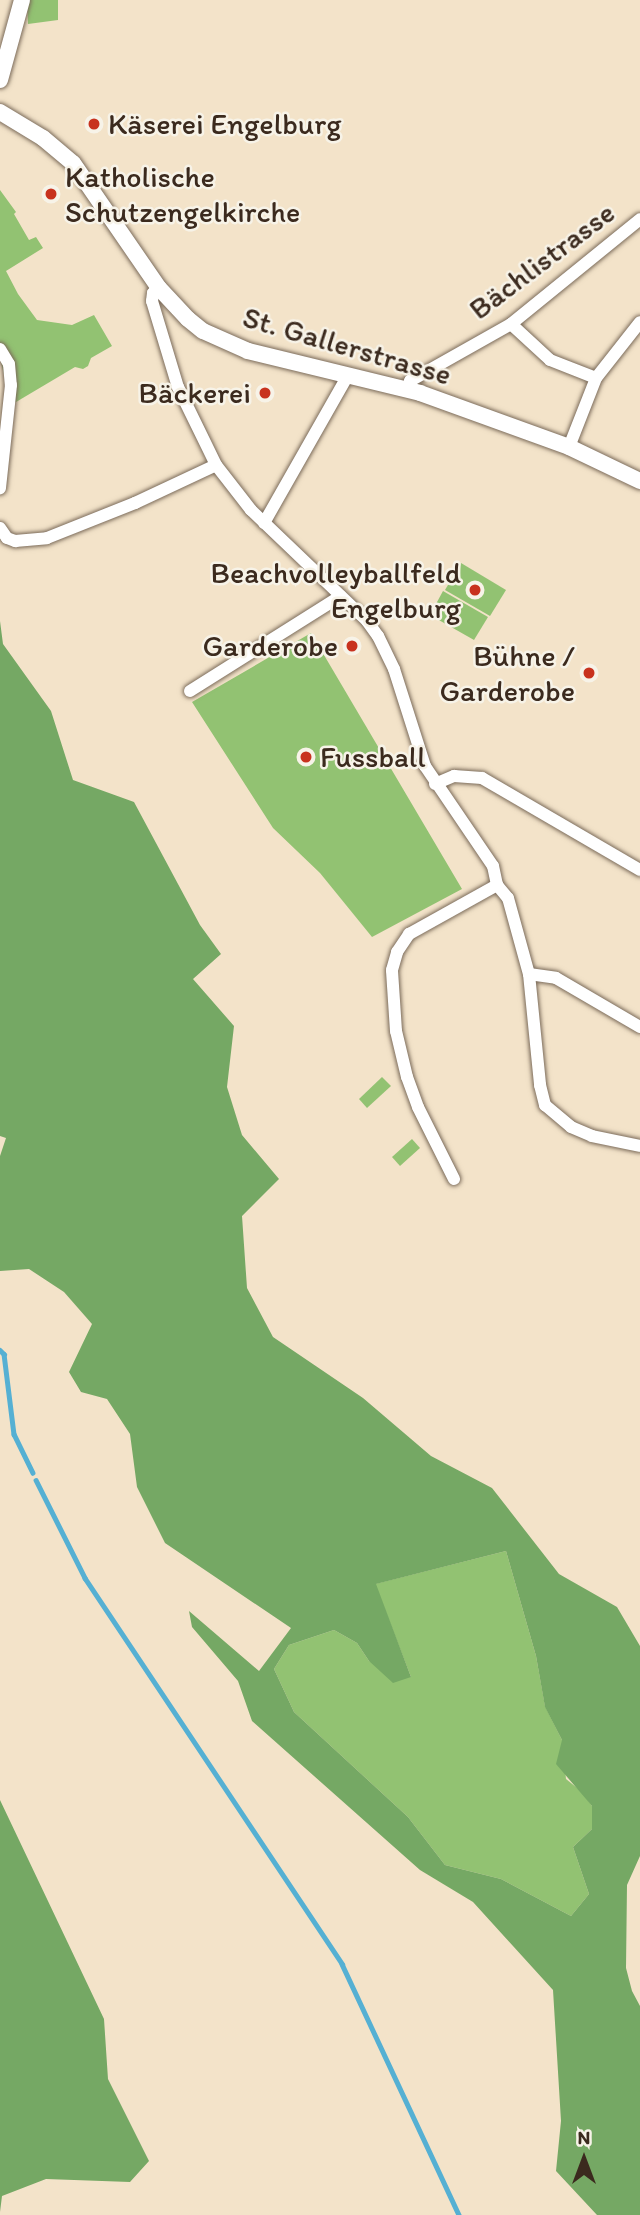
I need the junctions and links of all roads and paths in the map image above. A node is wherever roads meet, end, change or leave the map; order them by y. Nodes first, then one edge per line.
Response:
1 (22, 0) edge
2 (0, 79) edge
3 (0, 111) edge
4 (640, 219) edge
5 (159, 288) junction
6 (640, 321) edge
7 (511, 324) junction
8 (0, 349) edge
9 (348, 374) junction
10 (596, 378) junction
11 (407, 389) junction
12 (569, 447) junction
13 (216, 466) junction
14 (640, 481) edge
15 (0, 488) edge
16 (264, 523) junction
17 (0, 528) edge
18 (341, 596) junction
19 (190, 691) dead end
20 (435, 784) junction
21 (640, 870) edge
22 (497, 885) junction
23 (529, 974) junction
24 (640, 1027) edge
25 (640, 1146) edge
26 (454, 1179) dead end

1 - 2 street
3 - 5 street, St. Gallerstrasse
4 - 7 street, Bächlistrasse
5 - 9 street, St. Gallerstrasse
5 - 13 street
6 - 10 street
7 - 10 street
7 - 11 street, Bächlistrasse
8 - 15 street
9 - 11 street, St. Gallerstrasse
9 - 16 street
10 - 12 street
11 - 12 street, St. Gallerstrasse
12 - 14 street, St. Gallerstrasse
13 - 16 street
13 - 17 street
16 - 18 street
18 - 19 street
18 - 20 street
20 - 21 street
20 - 22 street
22 - 23 street
22 - 26 street
23 - 24 street
23 - 25 street

